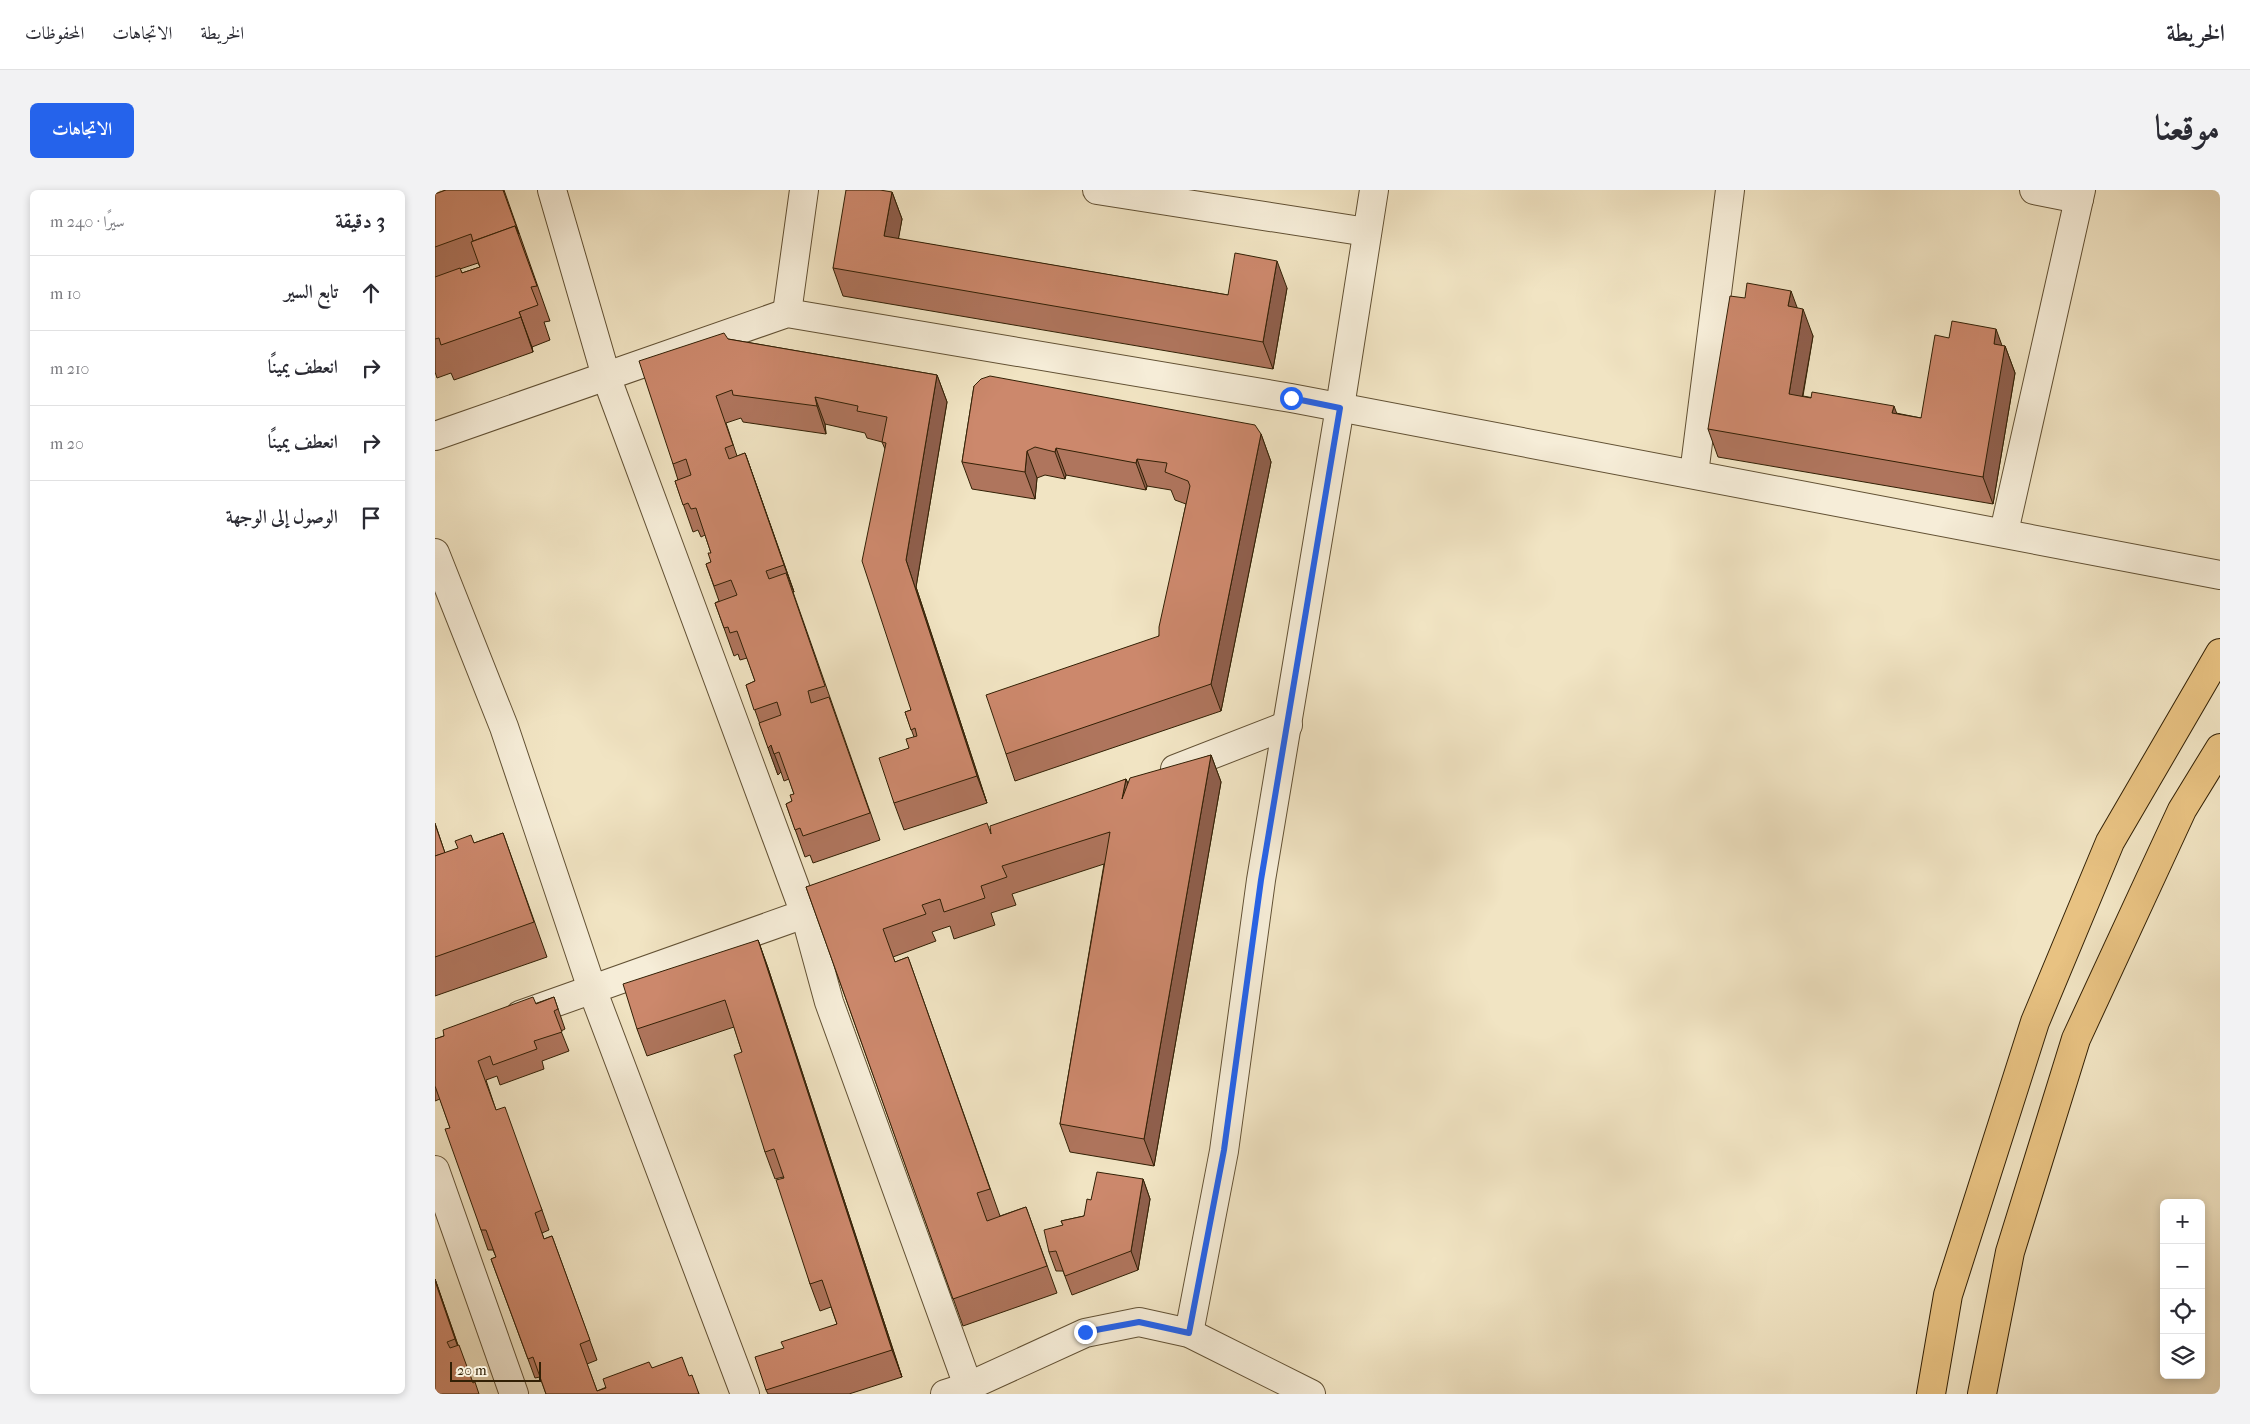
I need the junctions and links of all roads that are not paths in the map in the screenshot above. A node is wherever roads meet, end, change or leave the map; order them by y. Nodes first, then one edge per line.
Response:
1 (552, 190) edge
2 (804, 190) edge
3 (1097, 190) edge
4 (1373, 190) edge
5 (1730, 190) edge
6 (2034, 190) edge
7 (2080, 194) edge
8 (1367, 232) junction
9 (787, 313) junction
10 (606, 376) junction
11 (1340, 408) junction
12 (435, 436) edge
13 (1694, 474) junction
14 (2004, 532) junction
15 (435, 553) edge
16 (2220, 575) edge
17 (2220, 653) edge
18 (1287, 725) junction
19 (2220, 748) edge
20 (1148, 779) edge
21 (842, 899) edge
22 (805, 914) junction
23 (592, 989) junction
24 (500, 1022) edge
25 (435, 1170) edge
26 (1189, 1333) junction
27 (961, 1392) edge
28 (514, 1394) edge
29 (745, 1394) edge
30 (1311, 1394) edge
31 (1931, 1394) edge
32 (1982, 1394) edge

1 - 10 street
2 - 9 street
3 - 8 street
4 - 8 street
5 - 13 street
6 - 7 street
7 - 14 street
8 - 11 street
9 - 10 street
9 - 11 street
10 - 12 street
10 - 22 street
11 - 13 street
11 - 18 street
13 - 14 street
14 - 16 street
15 - 23 street
17 - 31 main road
18 - 20 street
18 - 26 street
19 - 32 main road
21 - 22 street
22 - 23 street
22 - 27 street
23 - 24 street
23 - 29 street
25 - 28 street
26 - 27 street
26 - 30 street

